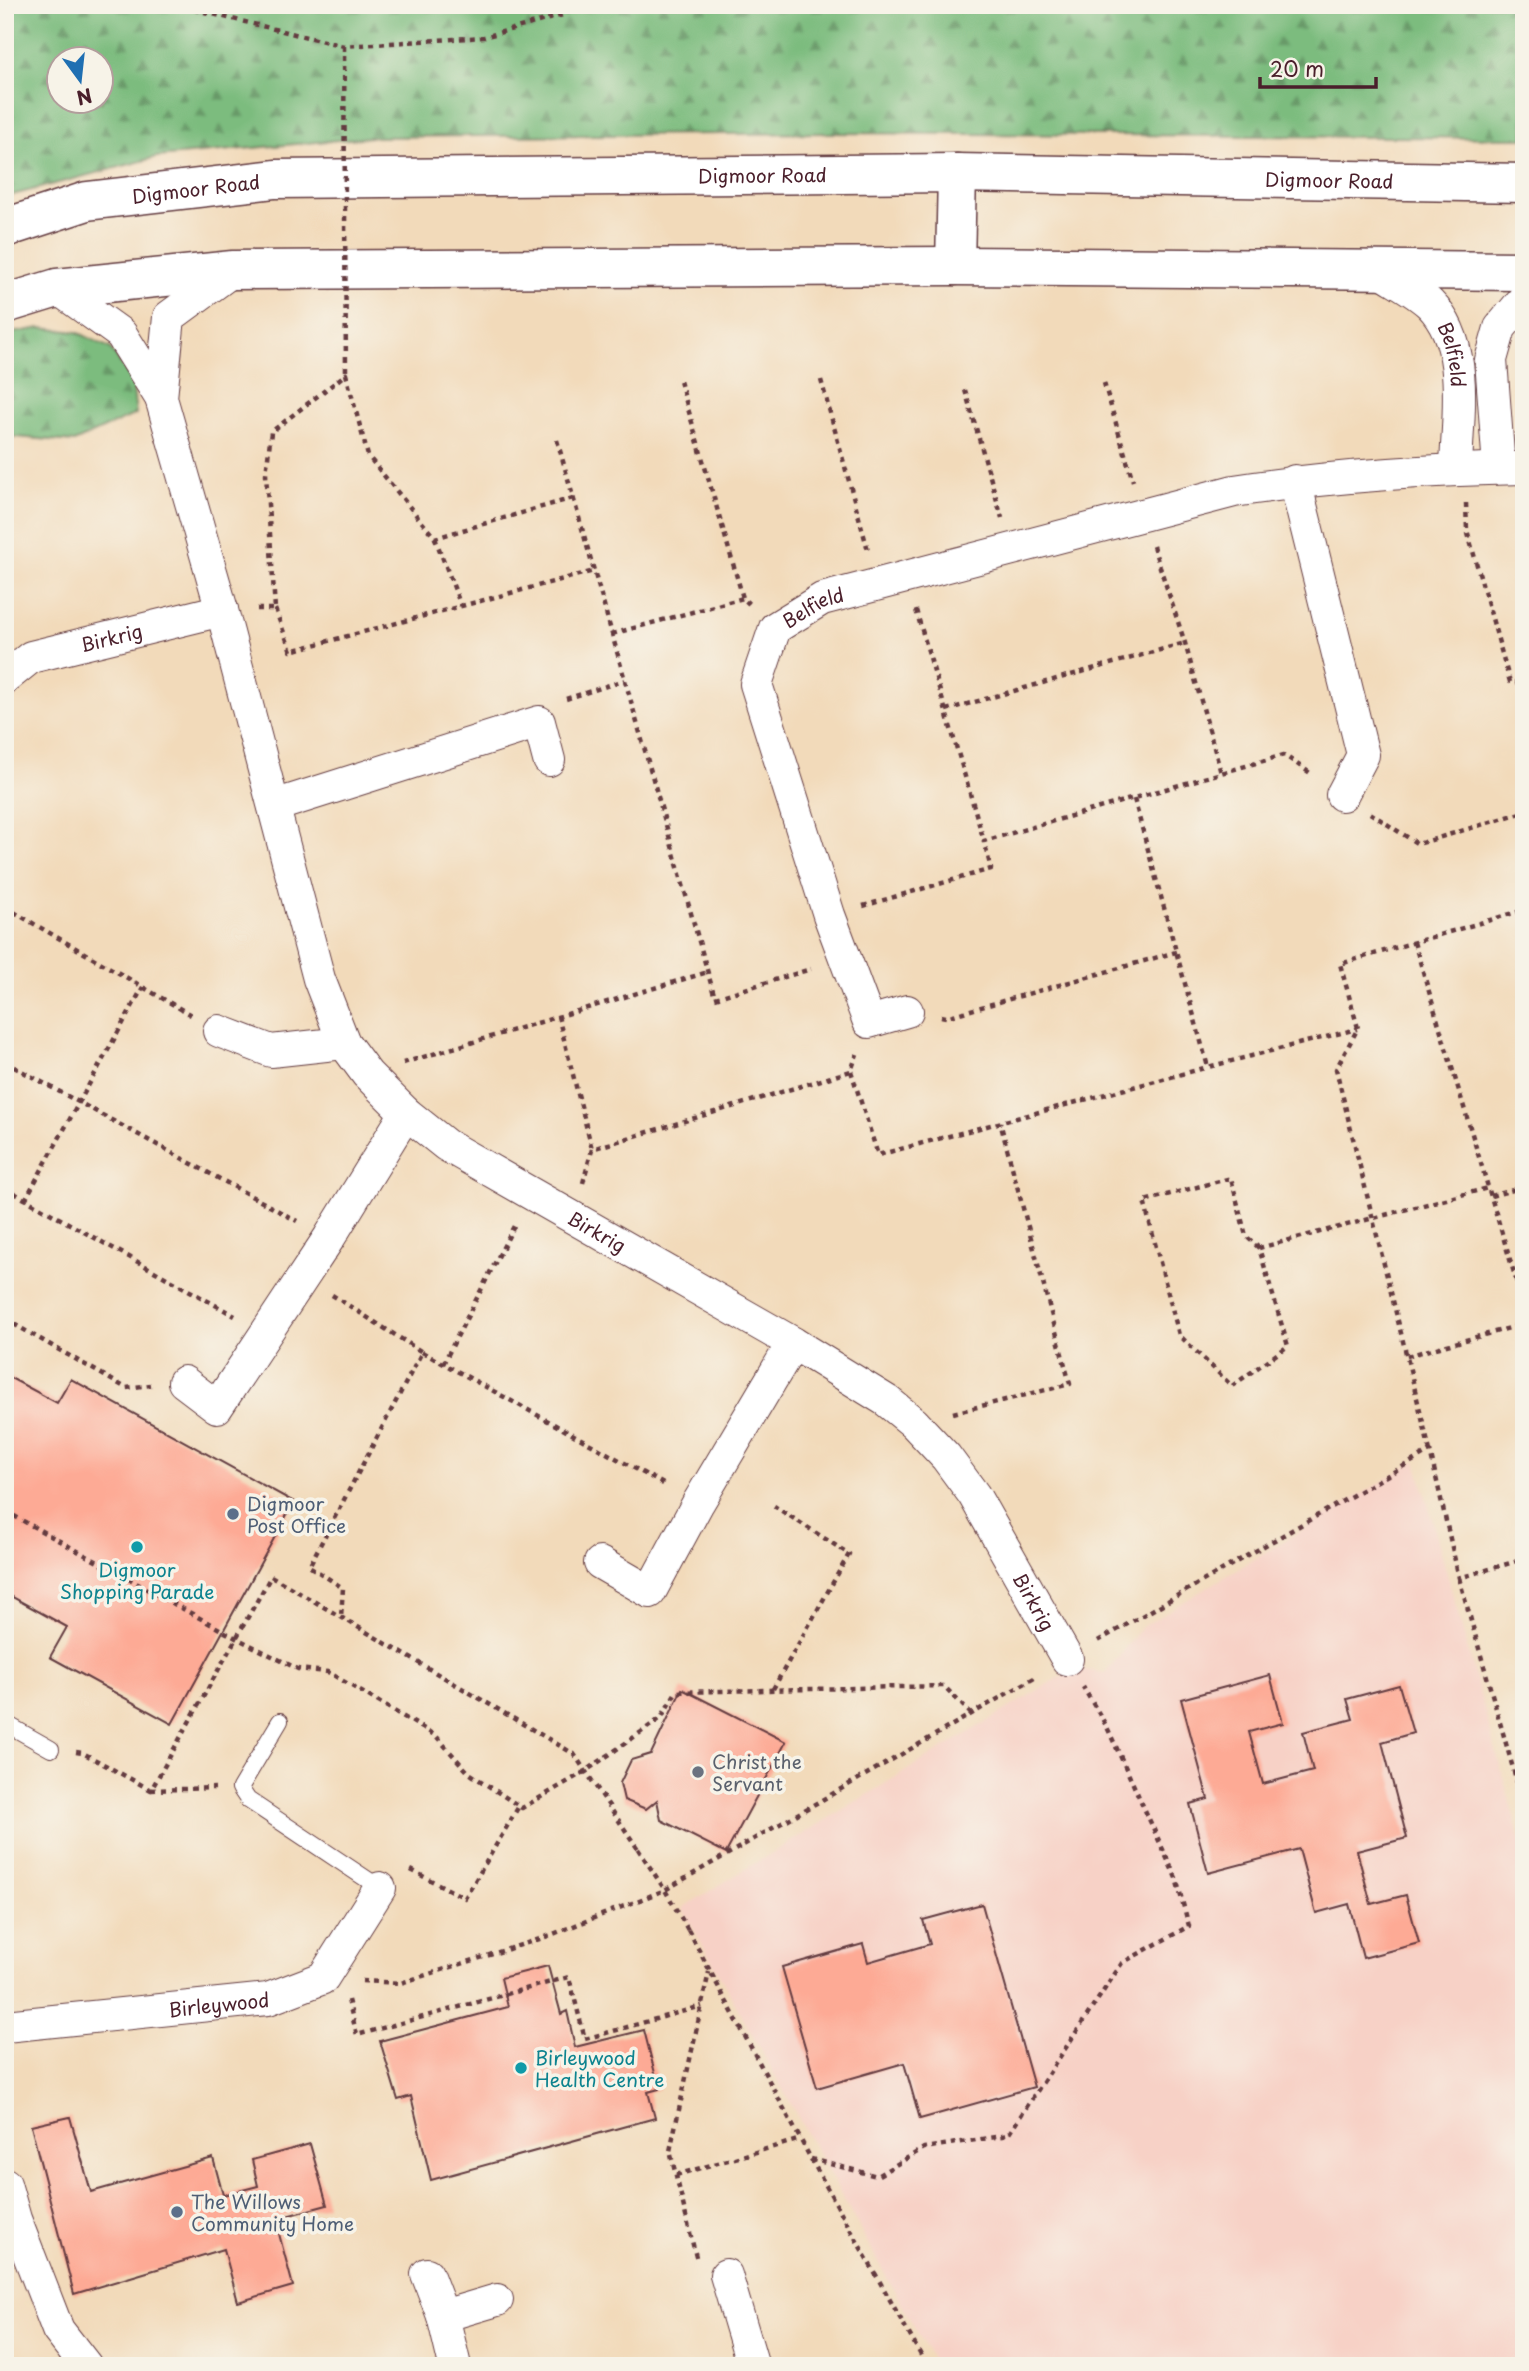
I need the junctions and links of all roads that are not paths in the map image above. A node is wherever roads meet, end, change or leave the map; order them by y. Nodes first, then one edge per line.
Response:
1 (957, 173) junction
2 (1524, 183) edge
3 (5, 228) edge
4 (955, 267) junction
5 (233, 270) junction
6 (1381, 271) junction
7 (1524, 271) edge
8 (57, 288) junction
9 (1524, 299) edge
10 (5, 304) edge
11 (161, 398) junction
12 (1511, 468) edge
13 (1461, 469) junction
14 (1295, 481) junction
15 (222, 610) junction
16 (5, 678) edge
17 (549, 760) dead end
18 (1342, 795) road end
19 (274, 806) junction
20 (907, 1011) road end
21 (219, 1031) road end
22 (344, 1043) junction
23 (406, 1113) junction
24 (793, 1343) junction
25 (184, 1382) road end
26 (600, 1563) dead end
27 (1066, 1659) road end
28 (280, 1721) dead end
29 (5, 1723) edge
30 (51, 1749) road end
31 (380, 1888) joint
32 (5, 2026) edge
33 (5, 2184) edge
34 (427, 2274) dead end
35 (726, 2275) road end
36 (497, 2300) dead end
37 (443, 2316) junction
38 (86, 2366) edge
39 (455, 2366) edge
40 (753, 2366) edge

1 - 2 street, Digmoor Road
1 - 3 street, Digmoor Road
1 - 4 street
4 - 5 street
4 - 6 street
5 - 8 street
5 - 11 street, Birkrig
6 - 7 street
6 - 13 street, Belfield
8 - 10 street
8 - 11 street, Birkrig
9 - 12 street, Belfield
11 - 15 street, Birkrig
12 - 13 street, Belfield
13 - 14 street, Belfield
14 - 18 street
14 - 20 street, Belfield
15 - 16 street, Birkrig
15 - 19 street, Birkrig
17 - 19 street
19 - 22 street, Birkrig
21 - 22 street
22 - 23 street, Birkrig
23 - 24 street, Birkrig
23 - 25 street
24 - 26 street
24 - 27 street, Birkrig
28 - 31 lane
29 - 30 lane
31 - 32 street, Birleywood
33 - 38 street
34 - 37 street
35 - 40 street
36 - 37 street
37 - 39 street

